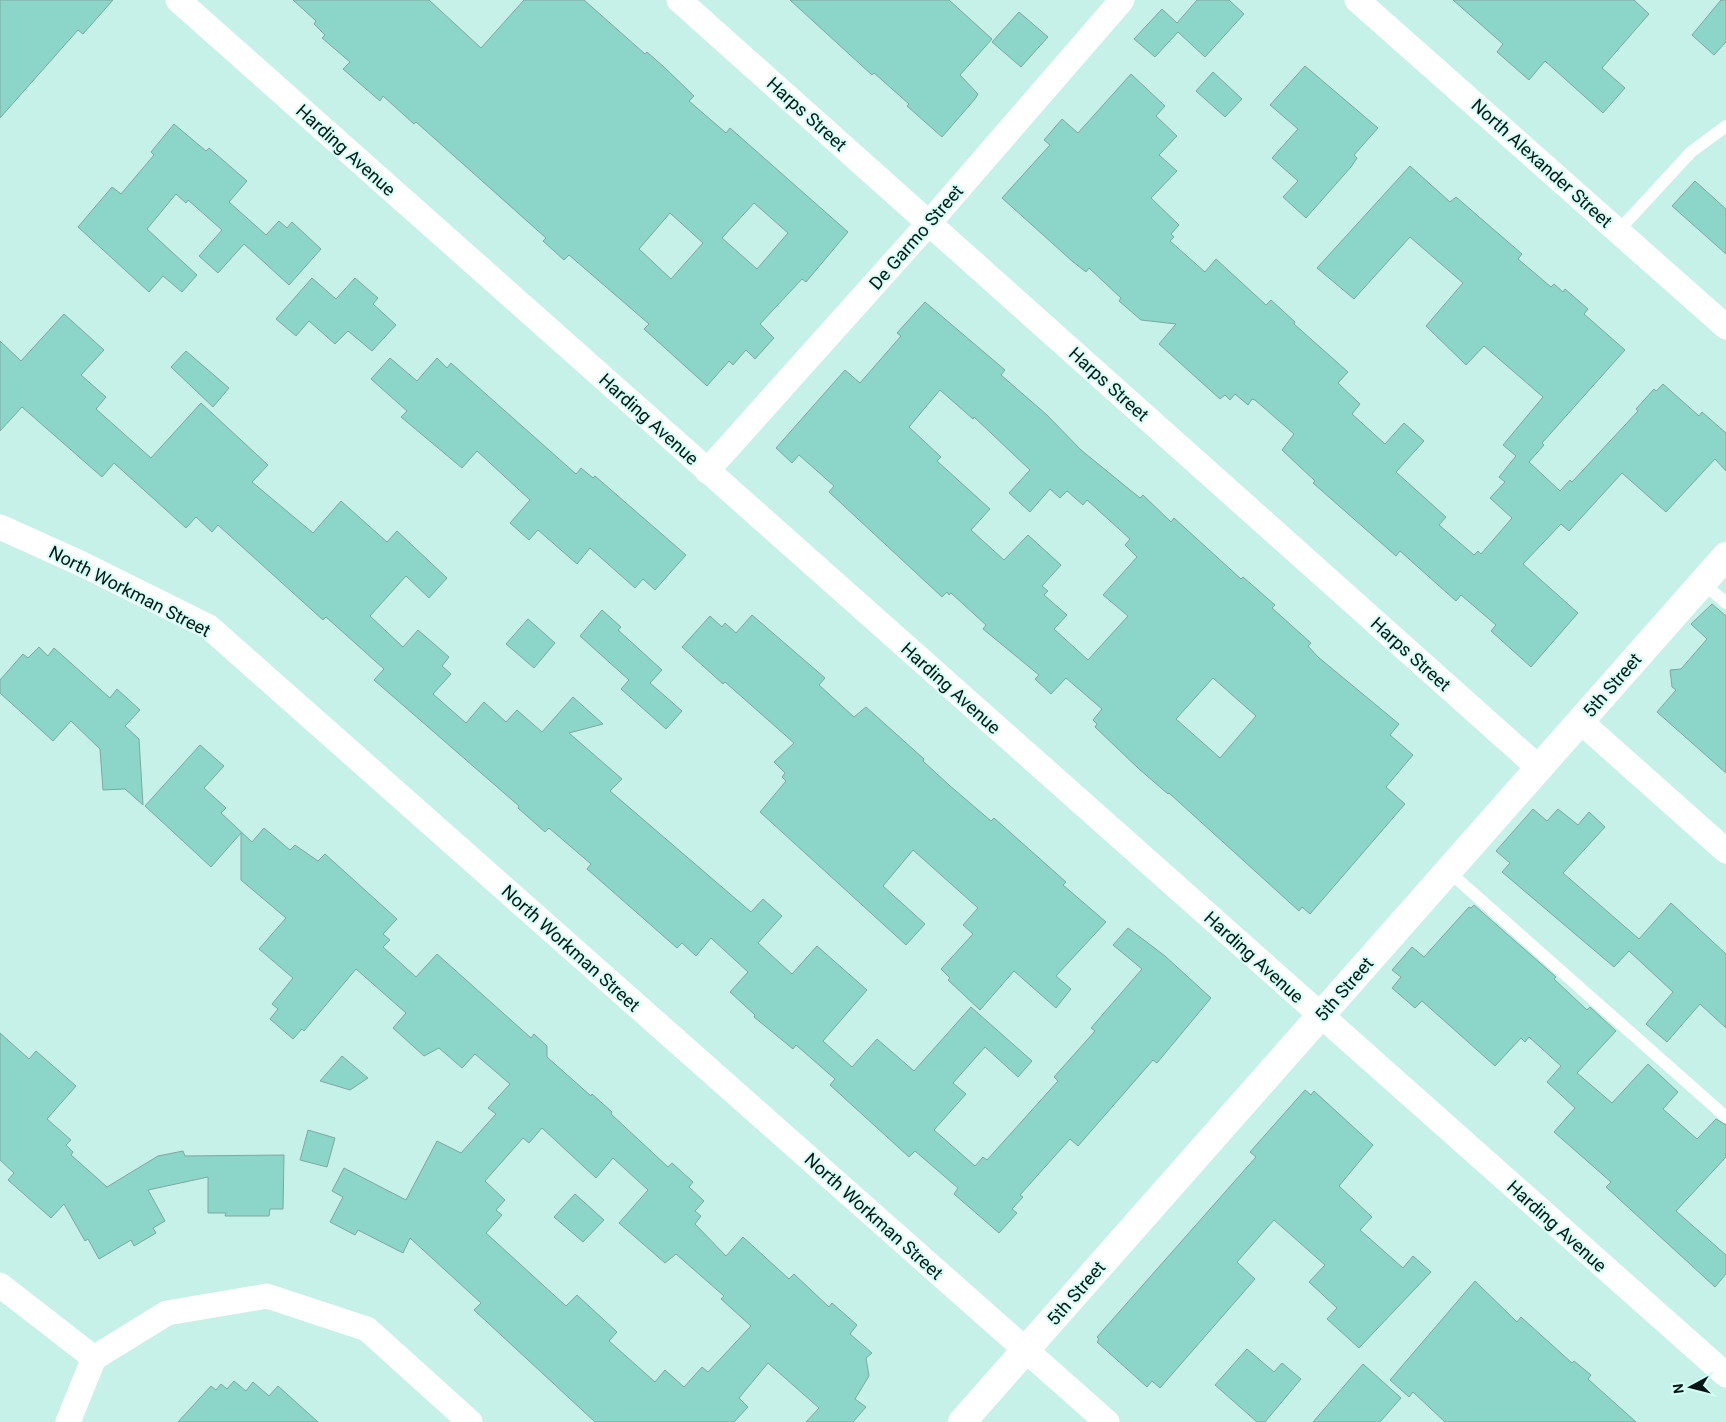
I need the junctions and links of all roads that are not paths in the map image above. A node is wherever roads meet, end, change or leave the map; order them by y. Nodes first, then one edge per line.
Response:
1 (178, 0) edge
2 (678, 0) edge
3 (1122, 0) edge
4 (1357, 0) edge
5 (1726, 126) edge
6 (929, 223) junction
7 (1618, 231) junction
8 (1726, 327) edge
9 (707, 472) junction
10 (0, 527) edge
11 (1726, 556) edge
12 (1703, 583) junction
13 (1726, 603) edge
14 (1580, 721) junction
15 (1539, 768) junction
16 (1726, 850) edge
17 (1447, 870) junction
18 (1321, 1016) junction
19 (1726, 1117) edge
20 (0, 1286) edge
21 (1026, 1350) junction
22 (94, 1358) junction
23 (1726, 1375) edge
24 (68, 1422) edge
25 (470, 1422) edge
26 (962, 1422) edge
27 (1106, 1422) edge

1 - 9 street, Harding Avenue
2 - 6 street, Harps Street
3 - 6 street, De Garmo Street
4 - 7 street, North Alexander Street
5 - 7 lane
6 - 9 street, De Garmo Street
6 - 15 street, Harps Street
7 - 8 street, North Alexander Street
9 - 18 street, Harding Avenue
10 - 21 street, North Workman Street
11 - 12 street, 5th Street
12 - 13 lane
12 - 14 street, 5th Street
14 - 15 street, 5th Street
14 - 16 street
15 - 17 street, 5th Street
17 - 18 street, 5th Street
17 - 19 lane
18 - 21 street, 5th Street
18 - 23 street, Harding Avenue
20 - 22 street
21 - 26 street, 5th Street
21 - 27 street, North Workman Street
22 - 24 street
22 - 25 street

